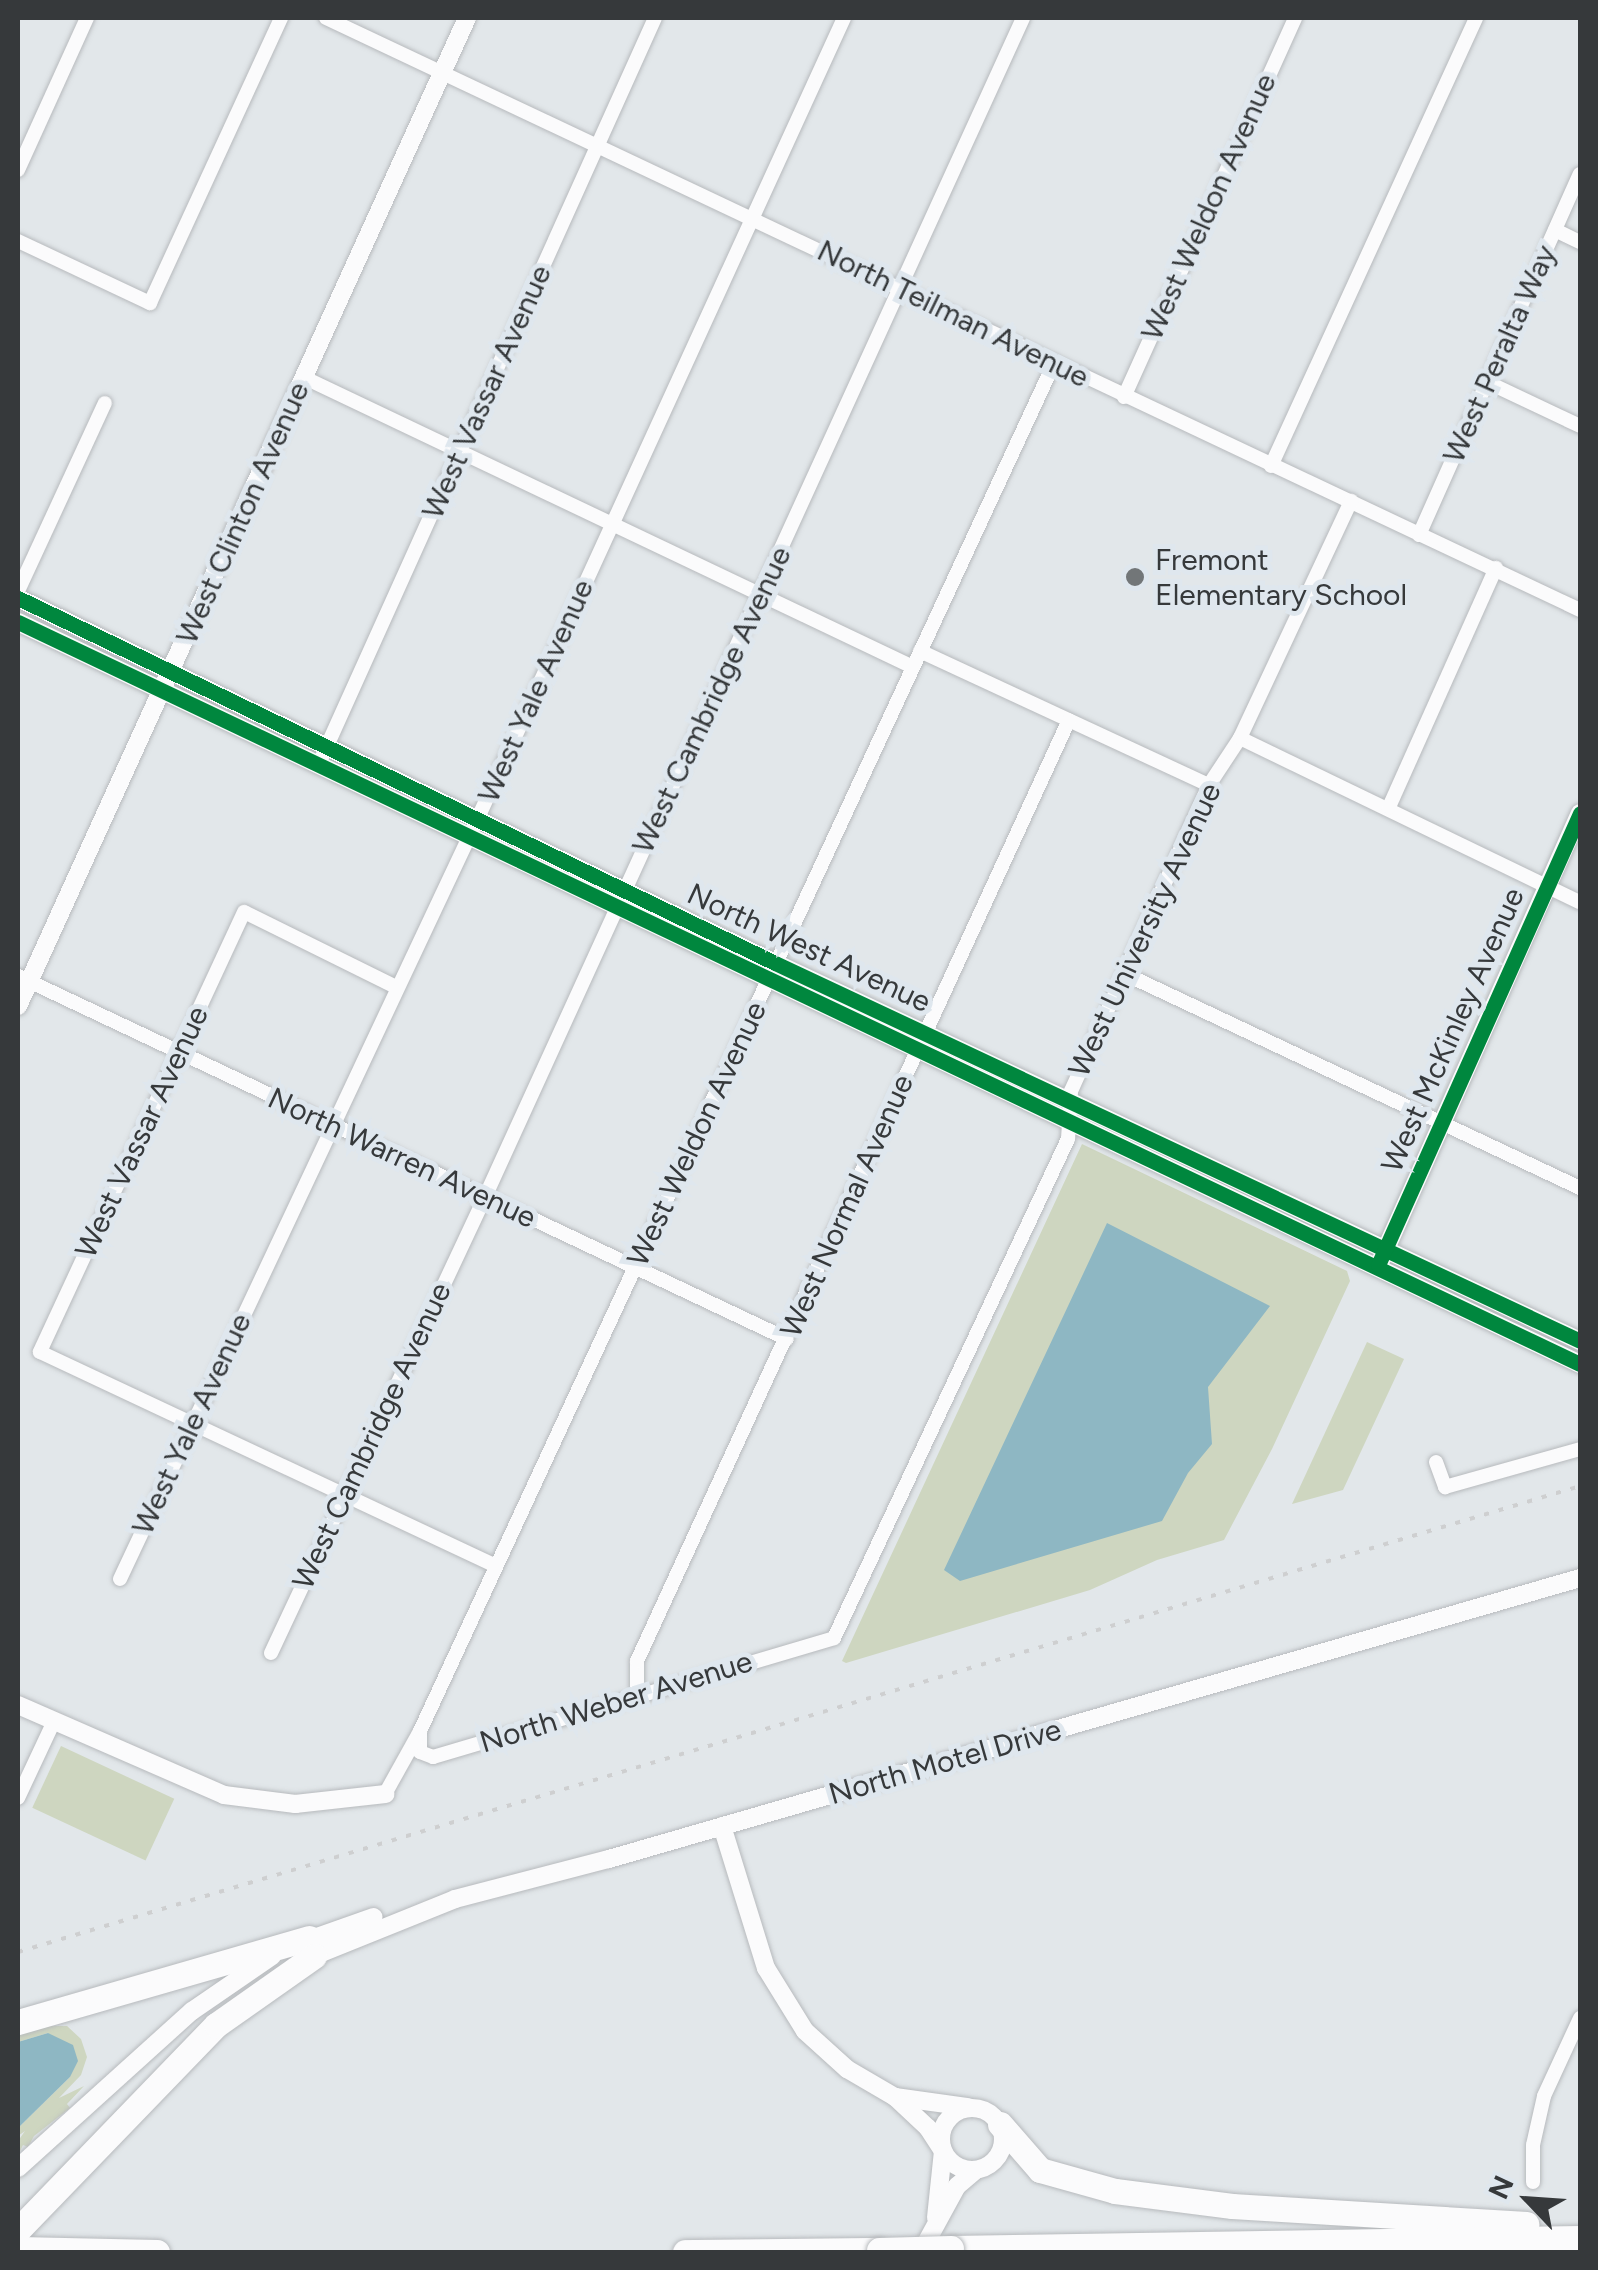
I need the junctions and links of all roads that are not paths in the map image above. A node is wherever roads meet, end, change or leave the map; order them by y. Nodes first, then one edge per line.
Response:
1 (88, 18) edge
2 (281, 18) edge
3 (326, 18) edge
4 (466, 18) edge
5 (655, 18) edge
6 (844, 18) edge
7 (1023, 18) edge
8 (1295, 18) edge
9 (1476, 18) edge
10 (442, 72) junction
11 (596, 146) junction
12 (18, 170) edge
13 (1580, 174) edge
14 (753, 218) junction
15 (1556, 230) junction
16 (18, 241) edge
17 (1580, 242) edge
18 (901, 288) junction
19 (1054, 363) junction
20 (304, 376) junction
21 (1487, 382) junction
22 (1124, 397) junction
23 (104, 402) dead end
24 (1580, 426) edge
25 (463, 450) junction
26 (1271, 466) junction
27 (1351, 501) junction
28 (612, 523) junction
29 (1419, 534) junction
30 (1496, 568) junction
31 (18, 594) edge
32 (761, 594) junction
33 (1580, 610) edge
34 (18, 622) edge
35 (920, 651) junction
36 (912, 667) junction
37 (173, 672) junction
38 (165, 690) junction
39 (1068, 720) junction
40 (1240, 738) junction
41 (326, 748) junction
42 (318, 766) junction
43 (1209, 786) junction
44 (1389, 806) junction
45 (1580, 813) edge
46 (478, 820) junction
47 (468, 838) junction
48 (1549, 885) junction
49 (625, 890) junction
50 (1580, 902) edge
51 (616, 908) junction
52 (772, 972) junction
53 (1124, 974) junction
54 (23, 979) edge
55 (396, 987) junction
56 (18, 1006) edge
57 (922, 1043) junction
58 (179, 1052) junction
59 (1070, 1102) junction
60 (1068, 1124) junction
61 (1441, 1124) junction
62 (332, 1125) junction
63 (1580, 1188) edge
64 (485, 1197) junction
65 (1384, 1252) junction
66 (635, 1268) junction
67 (1376, 1270) junction
68 (1480, 1319) junction
69 (1562, 1332) junction
70 (787, 1340) junction
71 (1580, 1341) edge
72 (1576, 1358) edge
73 (192, 1423) junction
74 (1580, 1448) edge
75 (1436, 1462) dead end
76 (344, 1494) junction
77 (496, 1566) junction
78 (120, 1578) dead end
79 (1580, 1578) edge
80 (834, 1638) joint
81 (270, 1654) dead end
82 (637, 1694) junction
83 (18, 1705) edge
84 (54, 1721) junction
85 (420, 1731) junction
86 (385, 1794) joint
87 (18, 1798) edge
88 (722, 1826) junction
89 (312, 1947) junction
90 (1580, 2018) edge
91 (18, 2022) edge
92 (895, 2097) junction
93 (968, 2108) junction
94 (1000, 2124) junction
95 (943, 2151) junction
96 (18, 2168) edge
97 (976, 2170) junction
98 (1533, 2182) dead end
99 (936, 2218) junction
100 (1580, 2228) edge
101 (18, 2230) edge
102 (1580, 2238) edge
103 (18, 2249) edge
104 (157, 2252) edge
105 (685, 2252) edge
106 (921, 2252) edge

1 - 12 street
2 - 16 street
3 - 10 street, North Teilman Avenue
4 - 10 main road, West Clinton Avenue
5 - 11 street, West Vassar Avenue
6 - 14 street, West Yale Avenue
7 - 18 street, West Cambridge Avenue
8 - 22 street, West Weldon Avenue
9 - 26 street
10 - 11 street, North Teilman Avenue
10 - 20 main road, West Clinton Avenue
11 - 14 street, North Teilman Avenue
11 - 25 street, West Vassar Avenue
13 - 15 street, West Peralta Way
14 - 18 street, North Teilman Avenue
14 - 28 street, West Yale Avenue
15 - 17 street
15 - 21 street, West Peralta Way
18 - 19 street, North Teilman Avenue
18 - 32 street, West Cambridge Avenue
19 - 22 street, North Teilman Avenue
19 - 35 street, West Weldon Avenue
20 - 25 street
20 - 37 main road, West Clinton Avenue
21 - 24 street
21 - 29 street, West Peralta Way
22 - 26 street, North Teilman Avenue
23 - 31 street
25 - 28 street
25 - 41 street, West Vassar Avenue
26 - 27 street, North Teilman Avenue
27 - 29 street, North Teilman Avenue
27 - 40 street, West University Avenue
28 - 32 street
28 - 46 street, West Yale Avenue
29 - 30 street, North Teilman Avenue
30 - 33 street, North Teilman Avenue
30 - 44 street
31 - 37 main road, North West Avenue
32 - 36 street
32 - 49 street, West Cambridge Avenue
34 - 38 main road, North West Avenue
35 - 36 street, West Weldon Avenue
35 - 39 street
36 - 52 street, West Weldon Avenue
37 - 38 main road, West Clinton Avenue
37 - 41 main road, North West Avenue
38 - 42 main road, North West Avenue
38 - 54 main road, West Clinton Avenue
39 - 43 street
39 - 57 street, West Normal Avenue
40 - 43 street, West University Avenue
40 - 44 street
41 - 42 street, West Vassar Avenue
41 - 46 main road, North West Avenue
42 - 47 main road, North West Avenue
43 - 53 street, West University Avenue
44 - 48 street
45 - 48 main road, West McKinley Avenue
46 - 47 street, West Yale Avenue
46 - 49 main road, North West Avenue
47 - 51 main road, North West Avenue
47 - 55 street, West Yale Avenue
48 - 50 street
48 - 61 main road, West McKinley Avenue
49 - 51 street, West Cambridge Avenue
49 - 52 main road, North West Avenue
51 - 52 main road, North West Avenue
51 - 64 street, West Cambridge Avenue
52 - 57 main road, North West Avenue
52 - 66 street, West Weldon Avenue
53 - 59 street, West University Avenue
53 - 61 street
54 - 56 main road, West Clinton Avenue
54 - 58 street, North Warren Avenue
55 - 58 street, West Vassar Avenue
55 - 62 street, West Yale Avenue
57 - 59 main road, North West Avenue
57 - 60 main road, North West Avenue
57 - 70 street, West Normal Avenue
58 - 62 street, North Warren Avenue
58 - 73 street, West Vassar Avenue
59 - 60 street, West University Avenue
59 - 65 main road, North West Avenue
60 - 67 main road, North West Avenue
60 - 80 street, West University Avenue
61 - 63 street
61 - 65 main road, West McKinley Avenue
62 - 64 street, North Warren Avenue
62 - 73 street, West Yale Avenue
64 - 66 street, North Warren Avenue
64 - 76 street, West Cambridge Avenue
65 - 67 main road, West McKinley Avenue
65 - 69 main road, North West Avenue
66 - 70 street, North Warren Avenue
66 - 77 street, West Weldon Avenue
67 - 68 main road, North West Avenue
68 - 69 main road
68 - 72 main road, North West Avenue
69 - 71 main road, North West Avenue
70 - 82 street, West Normal Avenue
73 - 76 street
73 - 78 street, West Yale Avenue
74 - 75 street
76 - 77 street
76 - 81 street, West Cambridge Avenue
77 - 85 street, West Weldon Avenue
79 - 88 main road, North Motel Drive
80 - 82 street, North Weber Avenue
82 - 85 street, North Weber Avenue
83 - 84 main road
84 - 86 main road
84 - 87 street
85 - 86 street, West Weldon Avenue
88 - 89 main road, North Motel Drive
88 - 92 main road
89 - 91 highway
89 - 96 main road, North Motel Drive
89 - 101 highway
90 - 98 street
92 - 93 main road
92 - 95 main road
93 - 94 main road
93 - 95 main road
94 - 97 main road
94 - 100 highway
95 - 97 main road
95 - 99 main road
97 - 99 main road
99 - 106 main road
102 - 105 highway, bridge
103 - 104 highway

